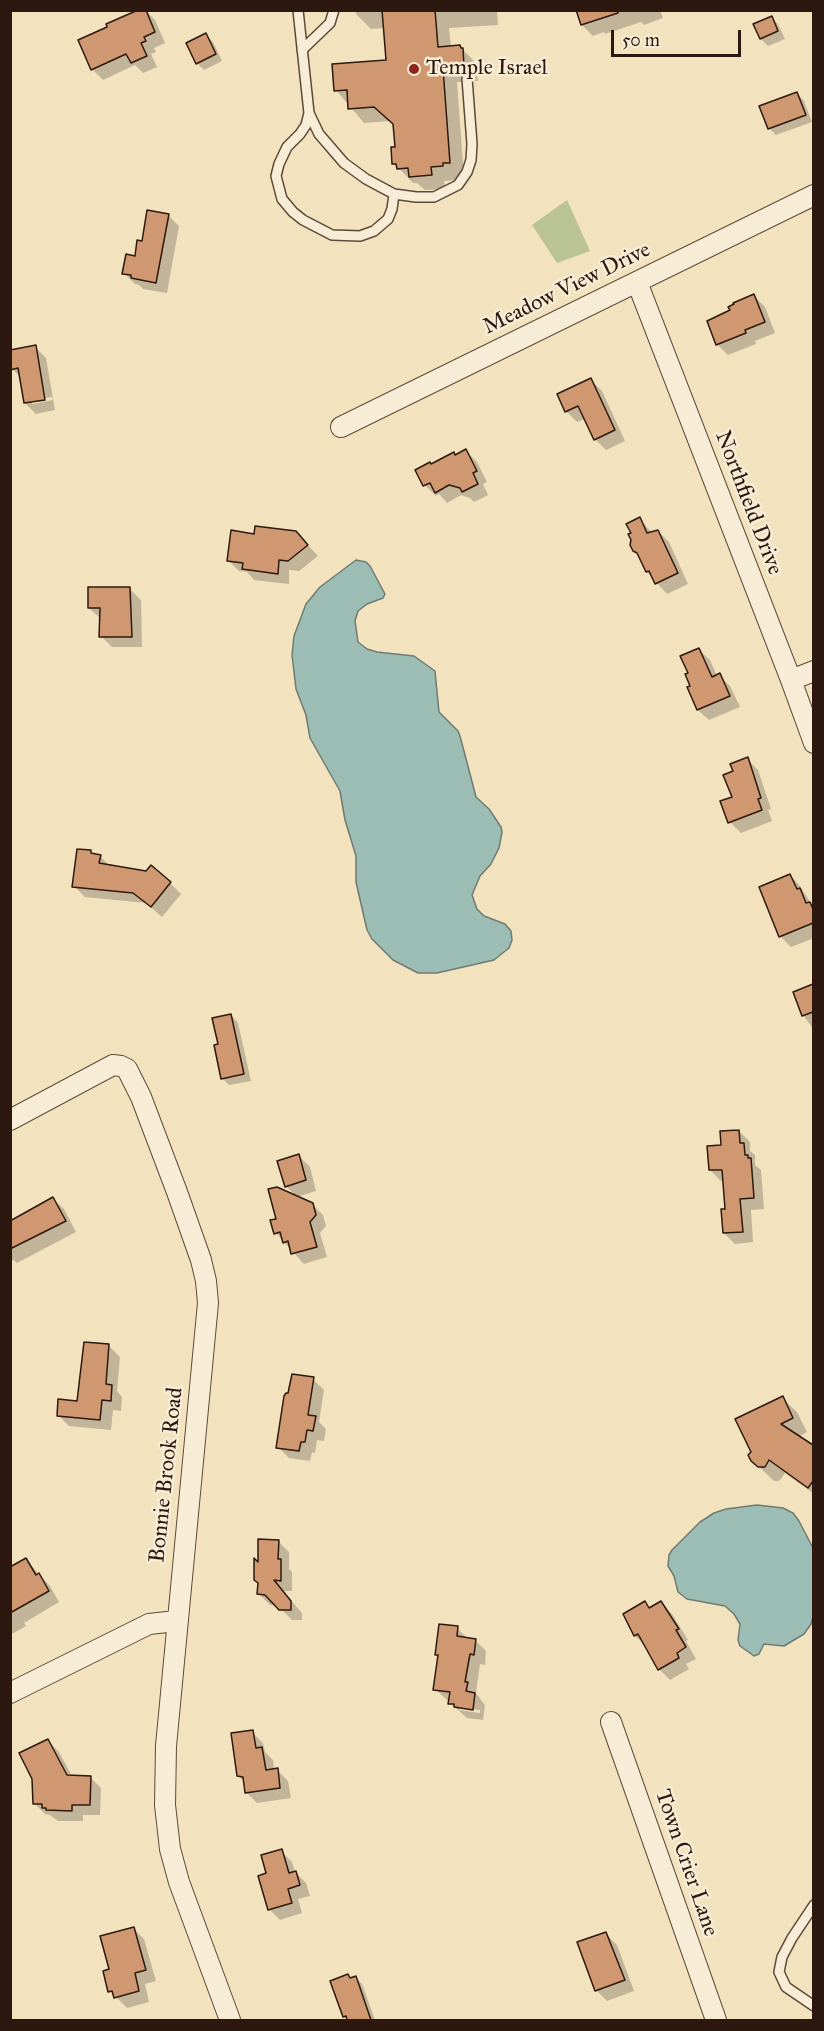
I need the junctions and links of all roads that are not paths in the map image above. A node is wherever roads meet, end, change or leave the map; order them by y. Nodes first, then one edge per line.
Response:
1 (298, 10) edge
2 (334, 10) edge
3 (302, 50) junction
4 (467, 78) dead end
5 (309, 113) junction
6 (394, 194) junction
7 (813, 195) edge
8 (637, 282) junction
9 (341, 427) dead end
10 (813, 671) edge
11 (791, 680) junction
12 (813, 743) edge
13 (10, 1120) edge
14 (176, 1621) junction
15 (10, 1693) edge
16 (613, 1728) dead end
17 (813, 1905) edge
18 (813, 2006) edge
19 (230, 2020) edge
20 (716, 2020) edge

1 - 3 lane
2 - 3 lane
3 - 5 lane
4 - 6 lane
5 - 6 lane
5 - 6 lane
7 - 8 street, Meadow View Drive
8 - 9 street, Meadow View Drive
8 - 11 street, Northfield Drive
10 - 11 street
11 - 12 street, Northfield Drive
13 - 14 street, Bonnie Brook Road
14 - 15 street
14 - 19 street, Bonnie Brook Road
16 - 20 street, Town Crier Lane
17 - 18 lane

